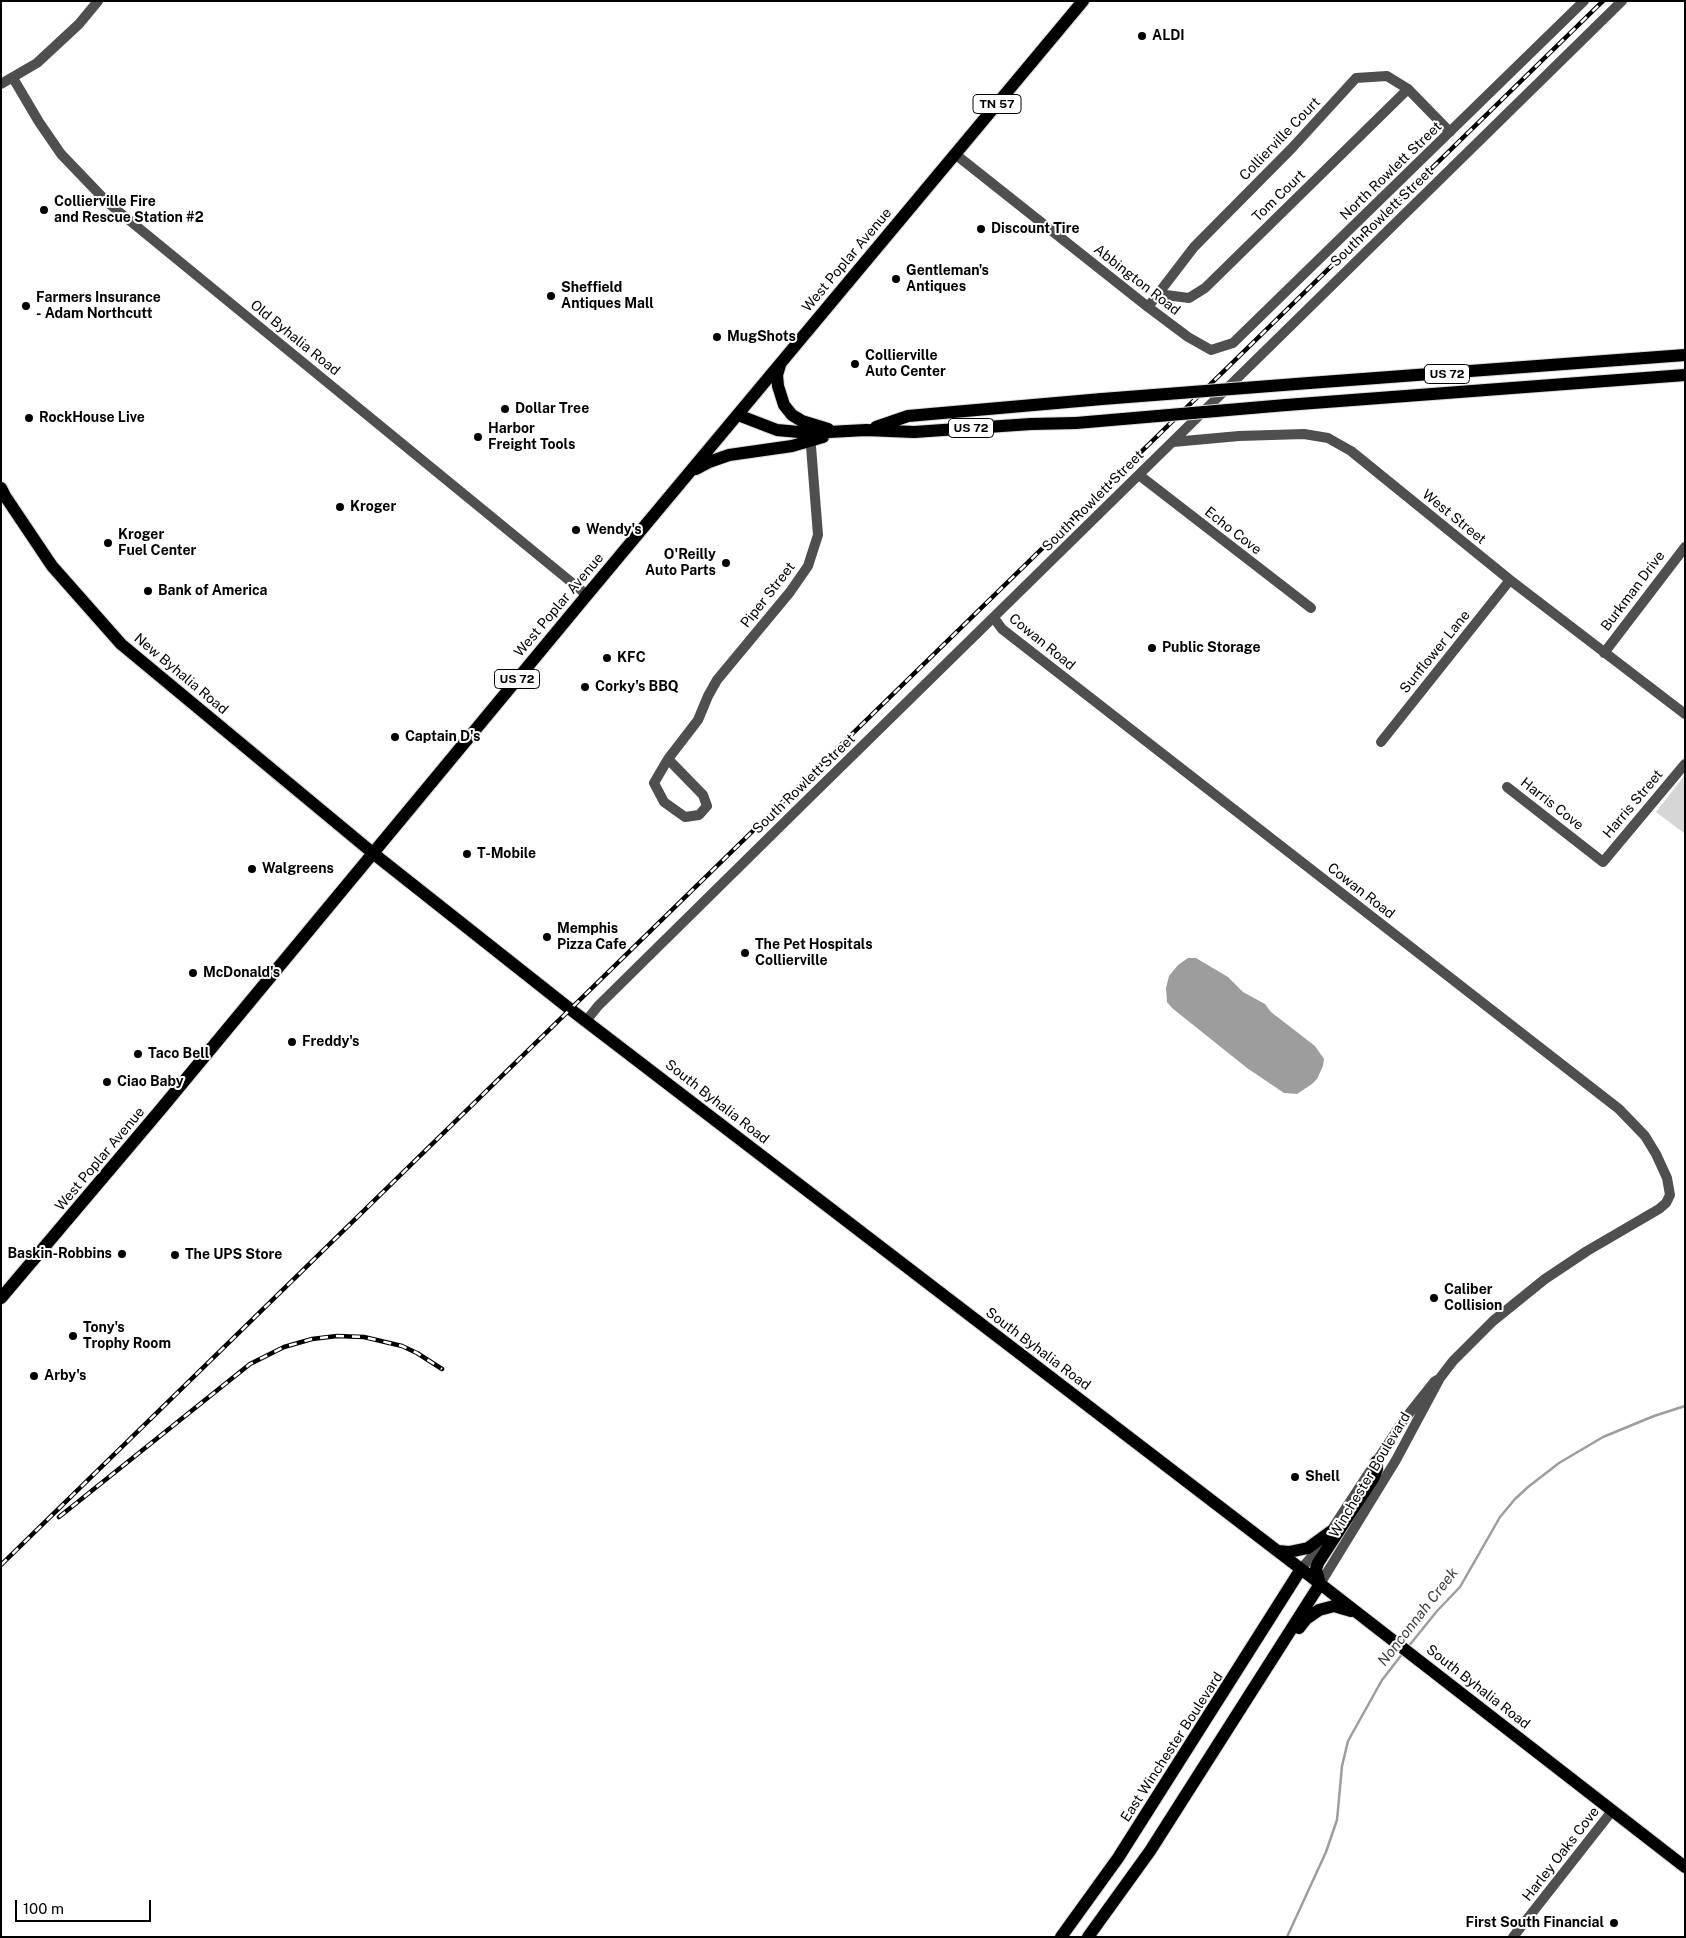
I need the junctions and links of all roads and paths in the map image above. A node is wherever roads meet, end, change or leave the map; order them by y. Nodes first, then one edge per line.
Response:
1 (98, 1) edge
2 (1083, 1) edge
3 (1584, 1) edge
4 (1622, 1) edge
5 (13, 78) junction
6 (1, 84) edge
7 (1408, 89) junction
8 (1450, 132) junction
9 (955, 154) junction
10 (1158, 294) junction
11 (1148, 307) junction
12 (1211, 350) joint
13 (1685, 355) edge
14 (782, 362) junction
15 (1584, 363) junction
16 (1685, 375) edge
17 (1583, 383) junction
18 (738, 415) junction
19 (866, 430) junction
20 (810, 433) junction
21 (1173, 442) junction
22 (688, 474) junction
23 (1139, 475) junction
24 (1, 488) edge
25 (1685, 547) edge
26 (1510, 580) junction
27 (587, 595) junction
28 (1310, 608) dead end
29 (994, 618) junction
30 (1604, 653) junction
31 (1685, 714) edge
32 (1381, 742) dead end
33 (668, 760) junction
34 (1685, 764) edge
35 (1507, 787) dead end
36 (374, 854) junction
37 (1603, 862) joint
38 (586, 1021) junction
39 (1659, 1209) joint
40 (1, 1298) edge
41 (1440, 1378) junction
42 (1376, 1462) junction
43 (1330, 1532) junction
44 (1278, 1551) junction
45 (1301, 1569) junction
46 (1320, 1584) junction
47 (1358, 1613) junction
48 (1234, 1719) junction
49 (1176, 1768) junction
50 (1190, 1788) junction
51 (1612, 1810) junction
52 (1685, 1867) edge
53 (1061, 1937) edge
54 (1088, 1937) edge
55 (1513, 1937) edge

1 - 5 street
2 - 9 main road, West Poplar Avenue / TN 57
3 - 8 street, North Rowlett Street
4 - 21 street, South Rowlett Street
5 - 6 street
5 - 27 street, Old Byhalia Road
7 - 8 street, Collierville Court
7 - 10 street, Tom Court
7 - 10 street, Collierville Court
8 - 12 street, North Rowlett Street
9 - 11 street, Abbington Road
9 - 14 main road, West Poplar Avenue / TN 57
10 - 11 street, Collierville Court
11 - 12 street, Abbington Road
13 - 15 main road, US 72
14 - 18 main road, West Poplar Avenue / TN 57
14 - 20 main road
15 - 17 main road
15 - 19 main road, US 72, bridge
16 - 17 main road, US 72
17 - 19 main road, US 72, bridge
18 - 20 main road, US 72
18 - 22 main road, West Poplar Avenue / US 72
19 - 20 main road, US 72
20 - 22 main road, US 72
20 - 33 street, Piper Street
21 - 23 street, South Rowlett Street
21 - 26 street, West Street
22 - 27 main road, West Poplar Avenue / US 72
23 - 28 street, Echo Cove
23 - 29 street, South Rowlett Street
24 - 36 main road, New Byhalia Road
25 - 30 street, Burkman Drive
26 - 30 street, West Street
26 - 32 street, Sunflower Lane
27 - 36 main road, West Poplar Avenue / US 72
29 - 38 street, South Rowlett Street
29 - 39 street, Cowan Road
30 - 31 street, West Street
33 - 33 street, Piper Street
34 - 37 street, Harris Street
35 - 37 street, Harris Cove
36 - 38 main road, South Byhalia Road
36 - 40 main road, West Poplar Avenue / US 72
38 - 44 main road, South Byhalia Road
39 - 41 street, Winchester Boulevard
41 - 42 street, Winchester Boulevard
41 - 46 street, Winchester Boulevard
42 - 43 street, Winchester Boulevard
42 - 46 main road
43 - 44 main road
43 - 45 street, Winchester Boulevard
44 - 45 main road, South Byhalia Road
45 - 46 main road, South Byhalia Road
45 - 48 main road
45 - 49 main road, East Winchester Boulevard
46 - 47 main road, South Byhalia Road
46 - 48 main road
47 - 48 main road
47 - 51 main road, South Byhalia Road
48 - 50 main road
49 - 50 main road
49 - 53 main road, East Winchester Boulevard
50 - 54 main road
51 - 52 main road, South Byhalia Road
51 - 55 street, Harley Oaks Cove

